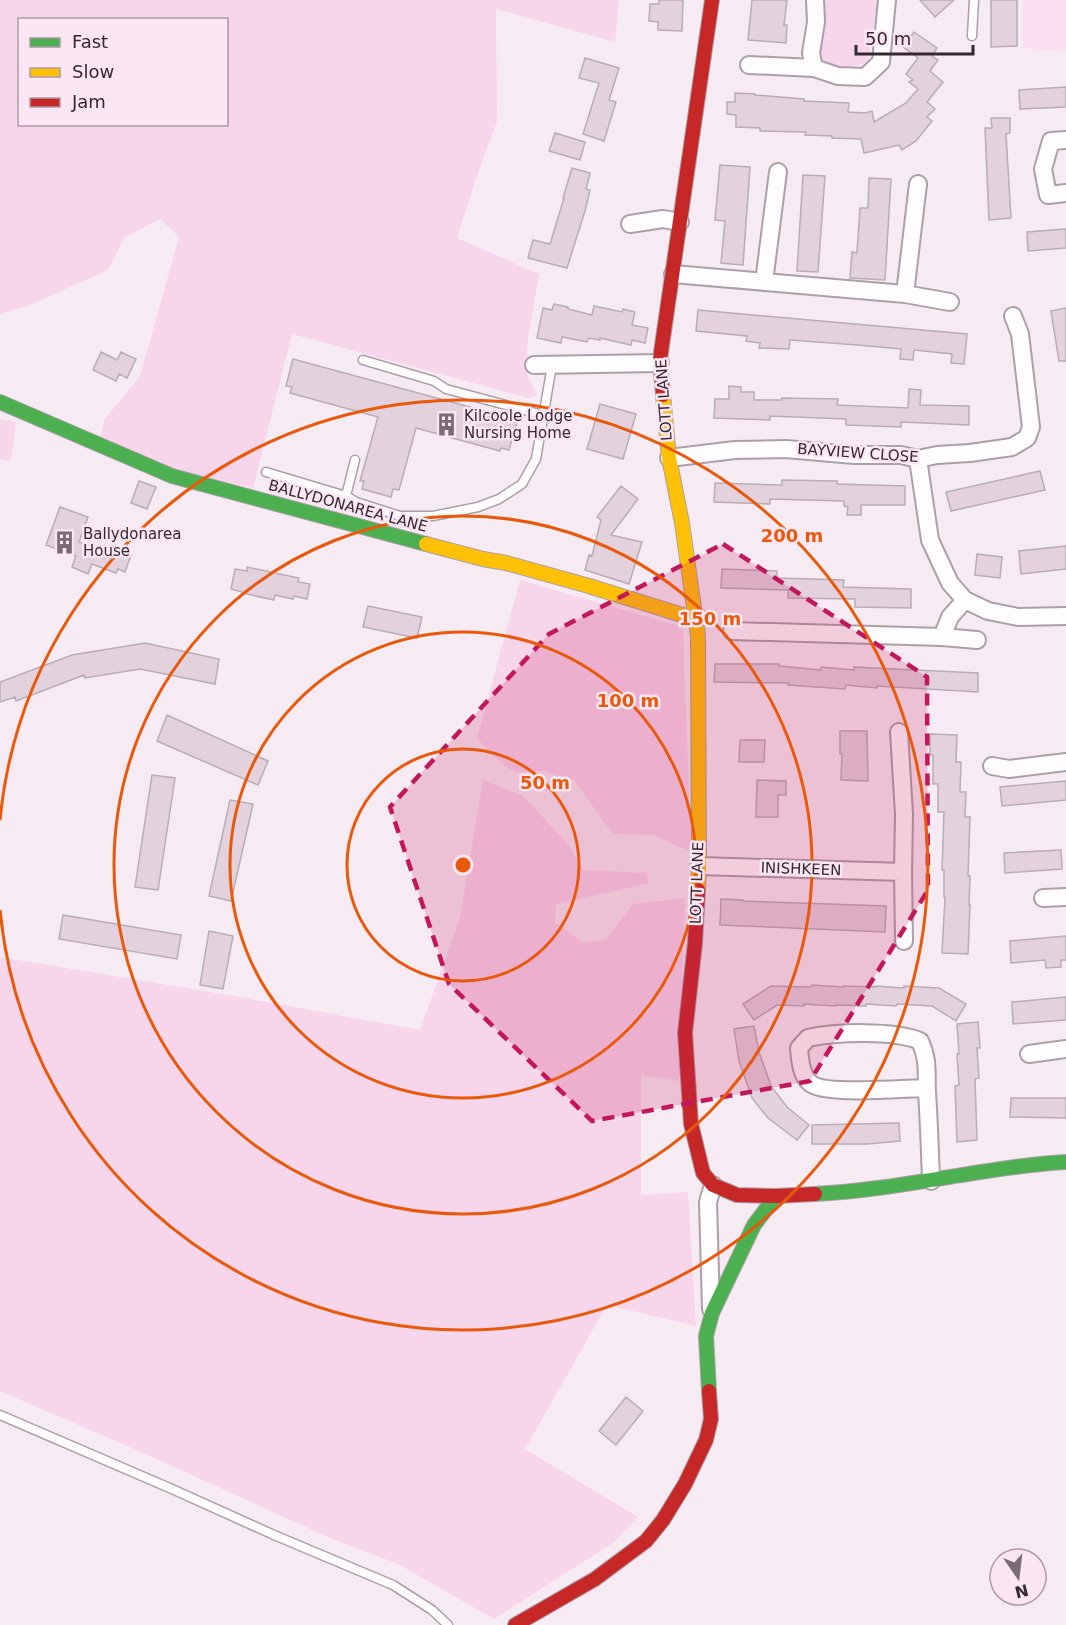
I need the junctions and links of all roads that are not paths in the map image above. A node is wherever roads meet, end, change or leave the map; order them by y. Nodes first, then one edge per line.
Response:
1 (712, 0) edge
2 (815, 0) edge
3 (887, 0) edge
4 (974, 0) edge
5 (972, 36) dead end
6 (748, 64) dead end
7 (814, 68) junction
8 (1066, 140) edge
9 (778, 172) dead end
10 (918, 184) dead end
11 (1066, 193) edge
12 (680, 222) junction
13 (630, 224) dead end
14 (673, 274) junction
15 (764, 282) junction
16 (905, 294) junction
17 (950, 302) dead end
18 (1013, 316) dead end
19 (363, 360) dead end
20 (660, 363) junction
21 (534, 365) dead end
22 (552, 365) junction
23 (0, 402) edge
24 (543, 415) junction
25 (669, 458) junction
26 (918, 459) junction
27 (356, 460) dead end
28 (266, 472) dead end
29 (346, 496) junction
30 (965, 600) junction
31 (1066, 616) edge
32 (695, 619) junction
33 (732, 631) dead end
34 (942, 637) junction
35 (977, 639) dead end
36 (899, 732) dead end
37 (1066, 762) edge
38 (992, 766) dead end
39 (699, 866) junction
40 (903, 872) junction
41 (1066, 897) edge
42 (1043, 898) dead end
43 (904, 941) dead end
44 (1066, 1049) edge
45 (1029, 1054) dead end
46 (927, 1088) junction
47 (1066, 1162) edge
48 (931, 1181) junction
49 (713, 1185) junction
50 (776, 1196) junction
51 (712, 1313) junction
52 (0, 1415) edge
53 (448, 1625) edge
54 (515, 1625) edge

1 - 12 street, LOTT LANE
2 - 7 street
3 - 7 street
4 - 5 lane
6 - 7 street
8 - 11 street
9 - 15 street
10 - 16 street
12 - 13 street
12 - 14 street, LOTT LANE
14 - 15 street
14 - 20 street, LOTT LANE
15 - 16 street
16 - 17 street
18 - 26 street, BAYVIEW CLOSE
19 - 24 lane
20 - 22 street
20 - 25 street, LOTT LANE
21 - 22 street
22 - 24 lane
23 - 32 street, BALLYDONAREA LANE
24 - 29 lane
25 - 26 street, BAYVIEW CLOSE
25 - 32 street, LOTT LANE
26 - 30 street
27 - 29 lane
28 - 29 lane
30 - 31 street
30 - 34 street
32 - 39 street, LOTT LANE
33 - 34 street
34 - 35 street
36 - 40 street
37 - 38 street
39 - 40 street, INISHKEEN
39 - 49 street, LOTT LANE
40 - 43 street
41 - 42 street
44 - 45 street
46 - 46 street
46 - 48 street
47 - 48 street
48 - 50 street
49 - 50 street
49 - 51 street
50 - 51 street
51 - 54 street
52 - 53 lane

